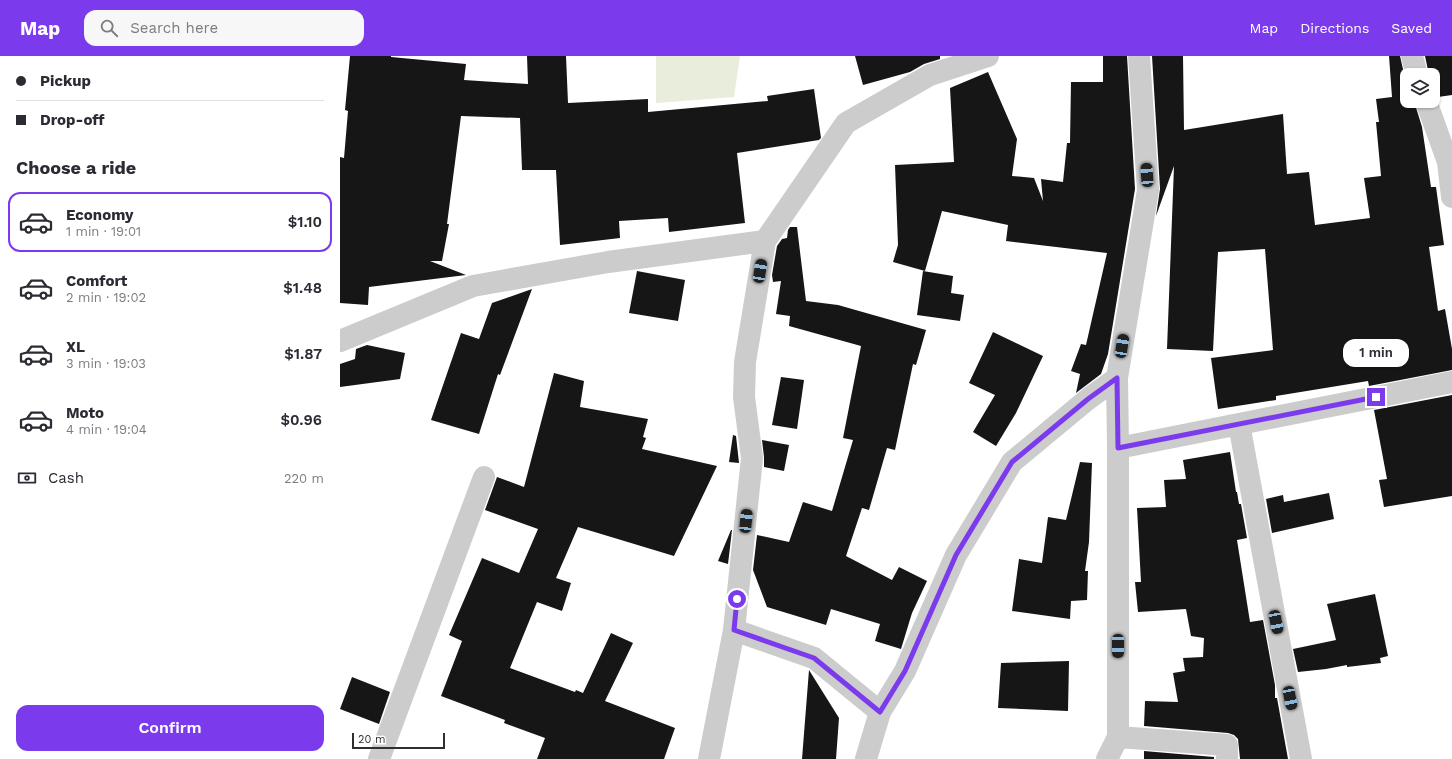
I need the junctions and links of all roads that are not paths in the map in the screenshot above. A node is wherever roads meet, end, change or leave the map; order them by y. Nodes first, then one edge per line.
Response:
1 (988, 56) edge
2 (1139, 56) edge
3 (1412, 56) edge
4 (1415, 68) edge
5 (1429, 108) edge
6 (1452, 196) edge
7 (765, 241) junction
8 (340, 341) edge
9 (1117, 378) junction
10 (1452, 382) edge
11 (1239, 424) junction
12 (1118, 448) junction
13 (484, 478) dead end
14 (734, 630) junction
15 (880, 712) junction
16 (1118, 737) junction
17 (379, 759) edge
18 (709, 759) edge
19 (866, 759) edge
20 (1107, 759) edge
21 (1227, 759) edge
22 (1301, 759) edge

1 - 7 street
2 - 9 street
3 - 4 street
5 - 6 street
7 - 8 street
7 - 14 street
9 - 12 street
9 - 15 street
10 - 11 street
11 - 12 street
11 - 22 street
12 - 16 street
13 - 17 street
14 - 15 street
14 - 18 street
15 - 19 street
16 - 20 street
16 - 21 street

